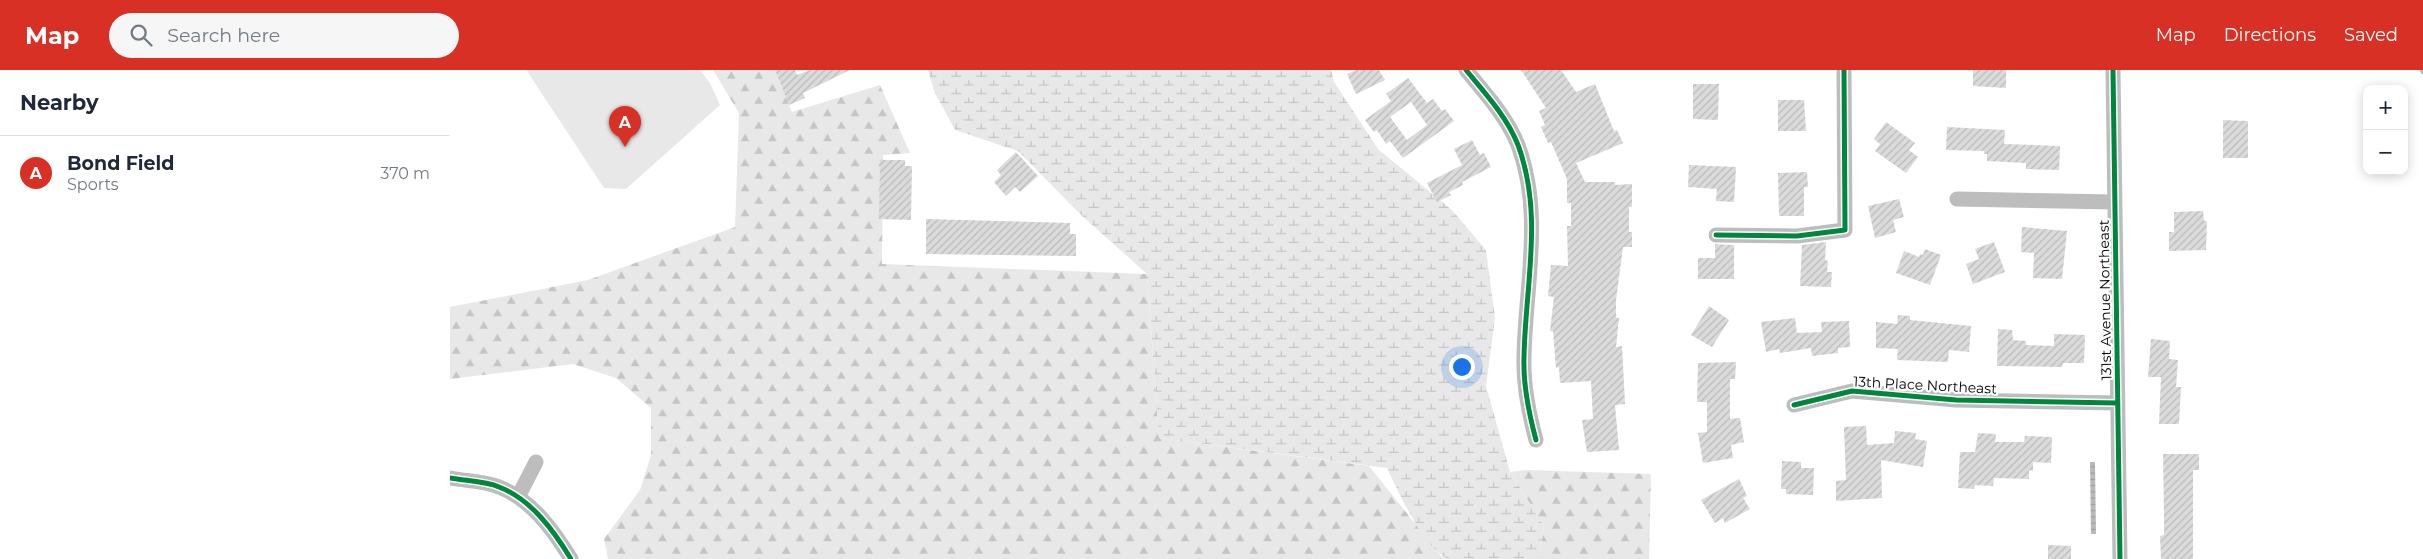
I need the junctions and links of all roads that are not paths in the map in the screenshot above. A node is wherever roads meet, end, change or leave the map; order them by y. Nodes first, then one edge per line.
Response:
1 (1466, 70) edge
2 (1844, 70) edge
3 (2113, 70) edge
4 (1956, 200) dead end
5 (2115, 202) junction
6 (1716, 235) dead end
7 (2117, 403) junction
8 (1794, 405) dead end
9 (1536, 440) dead end
10 (536, 462) dead end
11 (450, 478) edge
12 (518, 497) junction
13 (571, 559) edge
14 (2120, 559) edge

1 - 9 street
2 - 6 street
3 - 5 street, 131st Avenue Northeast
4 - 5 street
5 - 7 street, 131st Avenue Northeast
7 - 8 street, 13th Place Northeast
7 - 14 street, 131st Avenue Northeast
10 - 12 street
11 - 12 street
12 - 13 street

